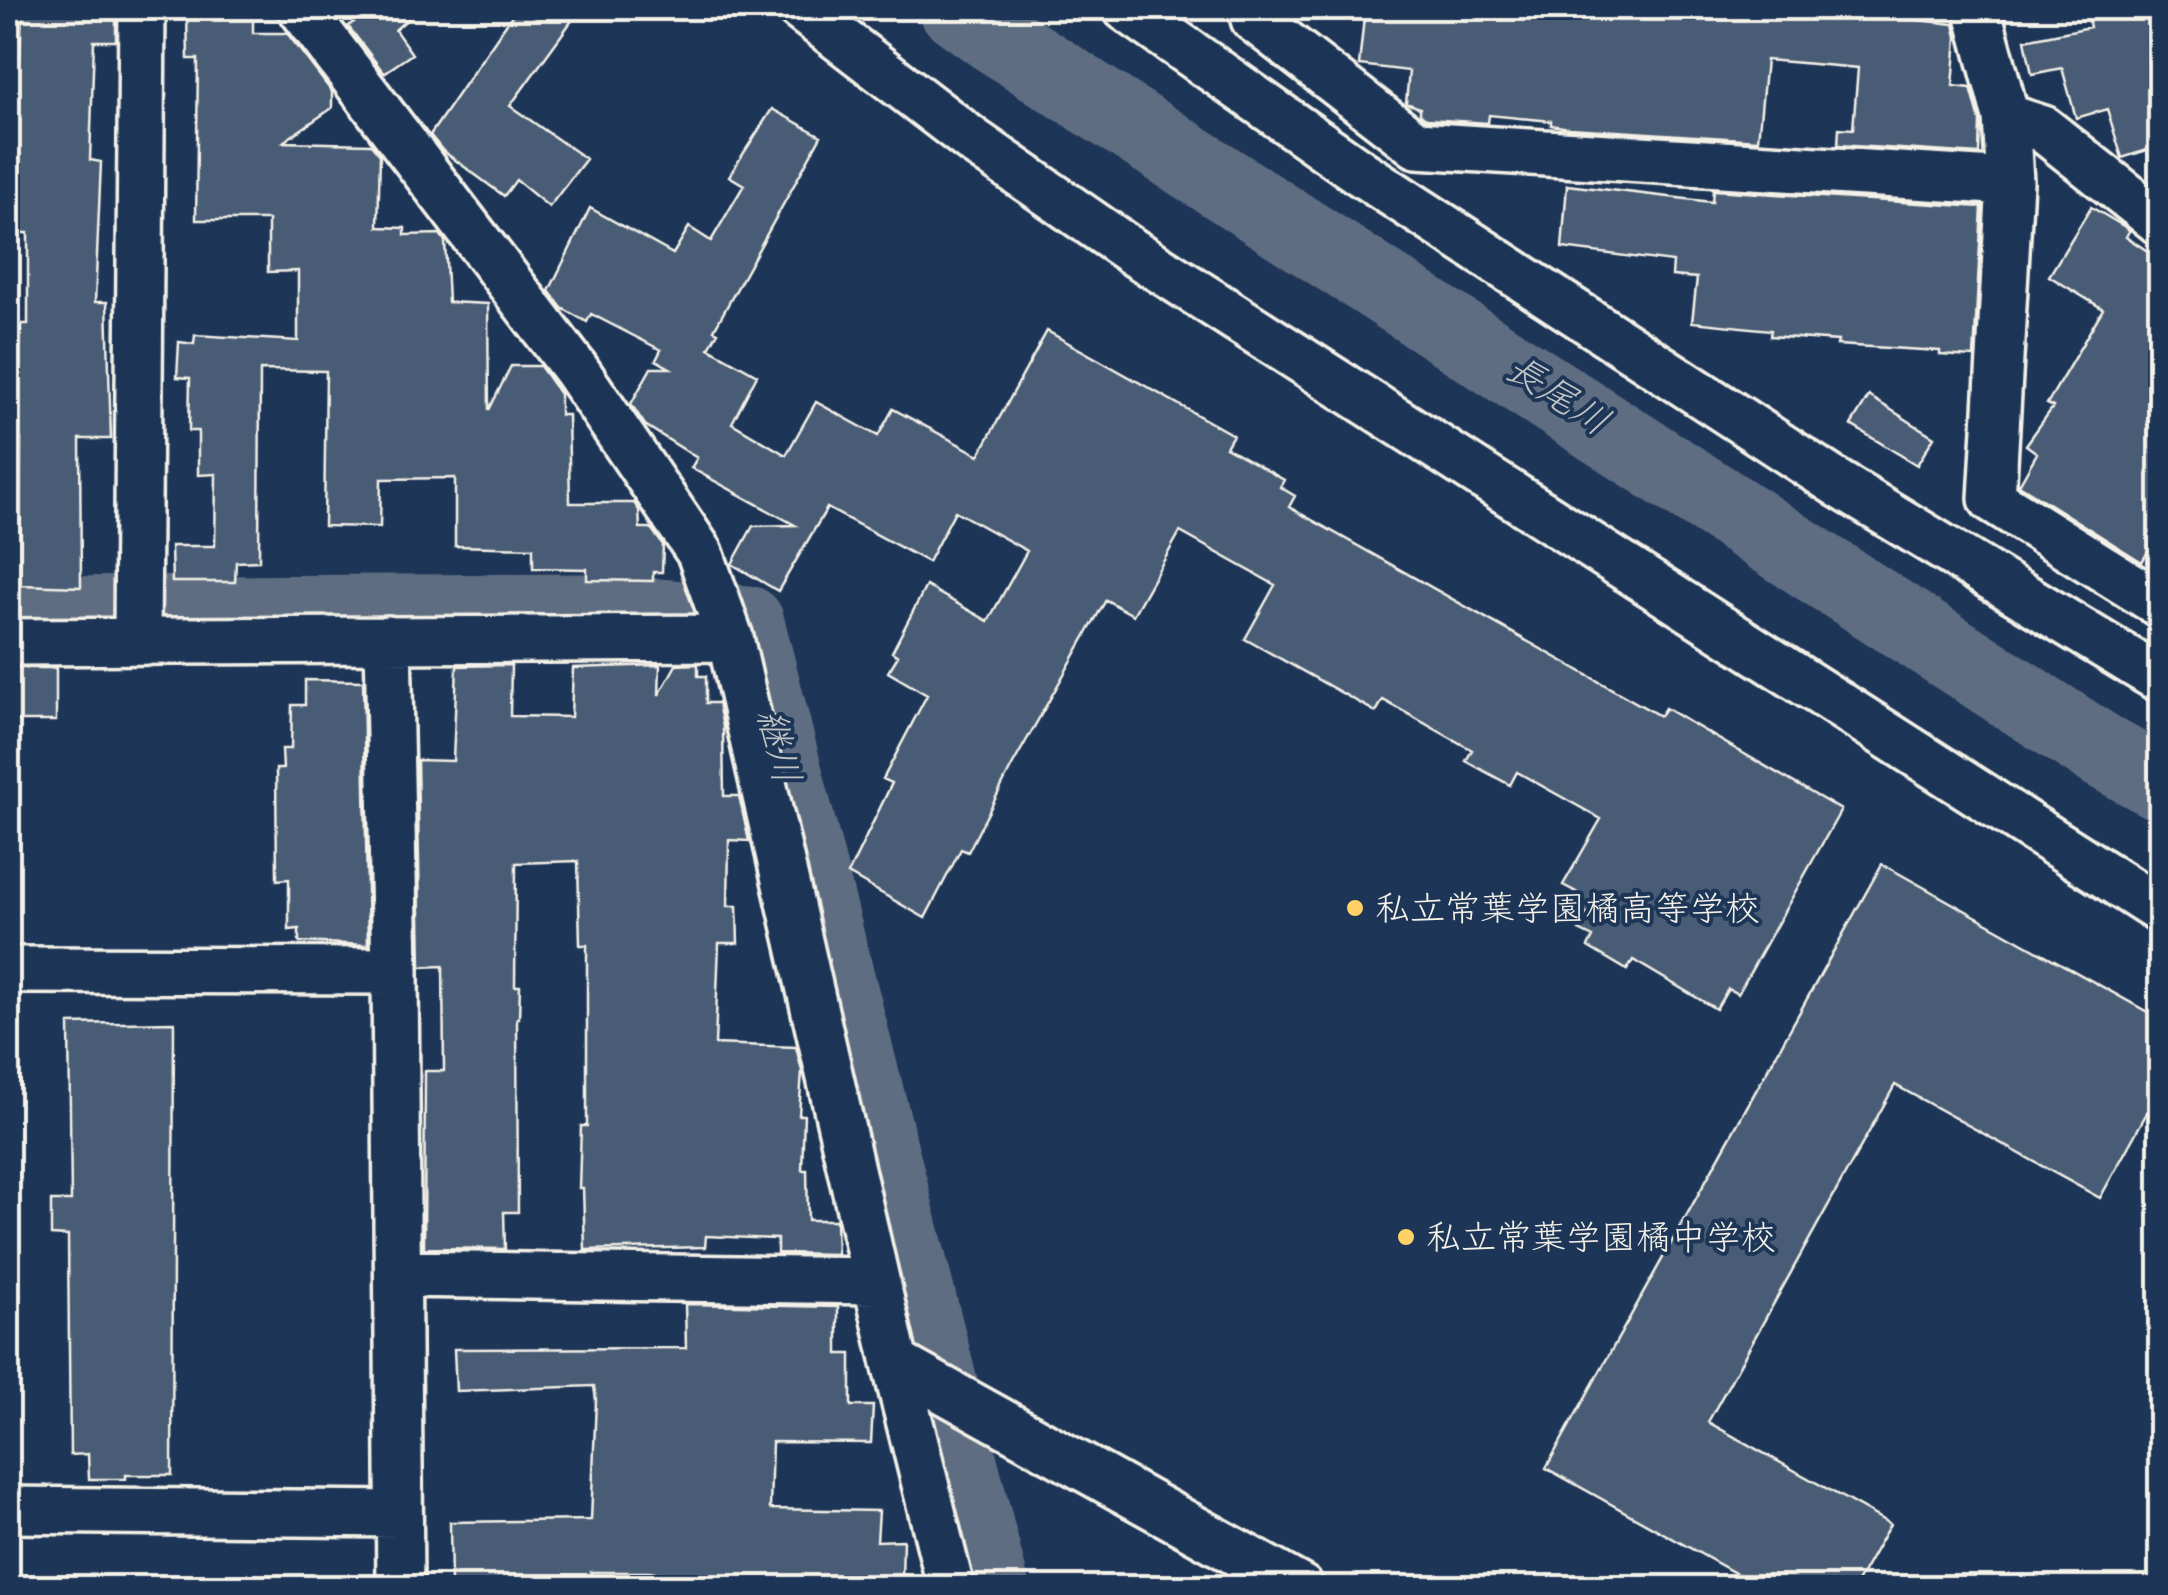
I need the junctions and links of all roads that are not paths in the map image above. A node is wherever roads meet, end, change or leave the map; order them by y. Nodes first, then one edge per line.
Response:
1 (142, 8) edge
2 (300, 8) edge
3 (800, 8) edge
4 (1126, 8) edge
5 (1256, 8) edge
6 (1976, 8) edge
7 (2006, 117) junction
8 (2010, 182) junction
9 (2160, 222) edge
10 (2160, 604) edge
11 (730, 638) junction
12 (388, 639) junction
13 (137, 640) junction
14 (8, 642) edge
15 (2160, 679) edge
16 (2160, 910) edge
17 (8, 970) edge
18 (395, 971) junction
19 (398, 1274) junction
20 (876, 1282) junction
21 (894, 1363) junction
22 (8, 1510) edge
23 (399, 1514) junction
24 (400, 1588) edge
25 (952, 1588) edge
26 (1301, 1588) edge

1 - 13 street
2 - 11 street
3 - 16 street
4 - 15 street
5 - 8 street
6 - 7 street
7 - 8 street
7 - 9 street
8 - 10 street
11 - 12 street
11 - 20 street
12 - 13 street
12 - 18 street
13 - 14 street
17 - 18 street
18 - 19 street
19 - 20 street
19 - 23 street
20 - 21 street
21 - 25 street
21 - 26 street
22 - 23 street
23 - 24 street

